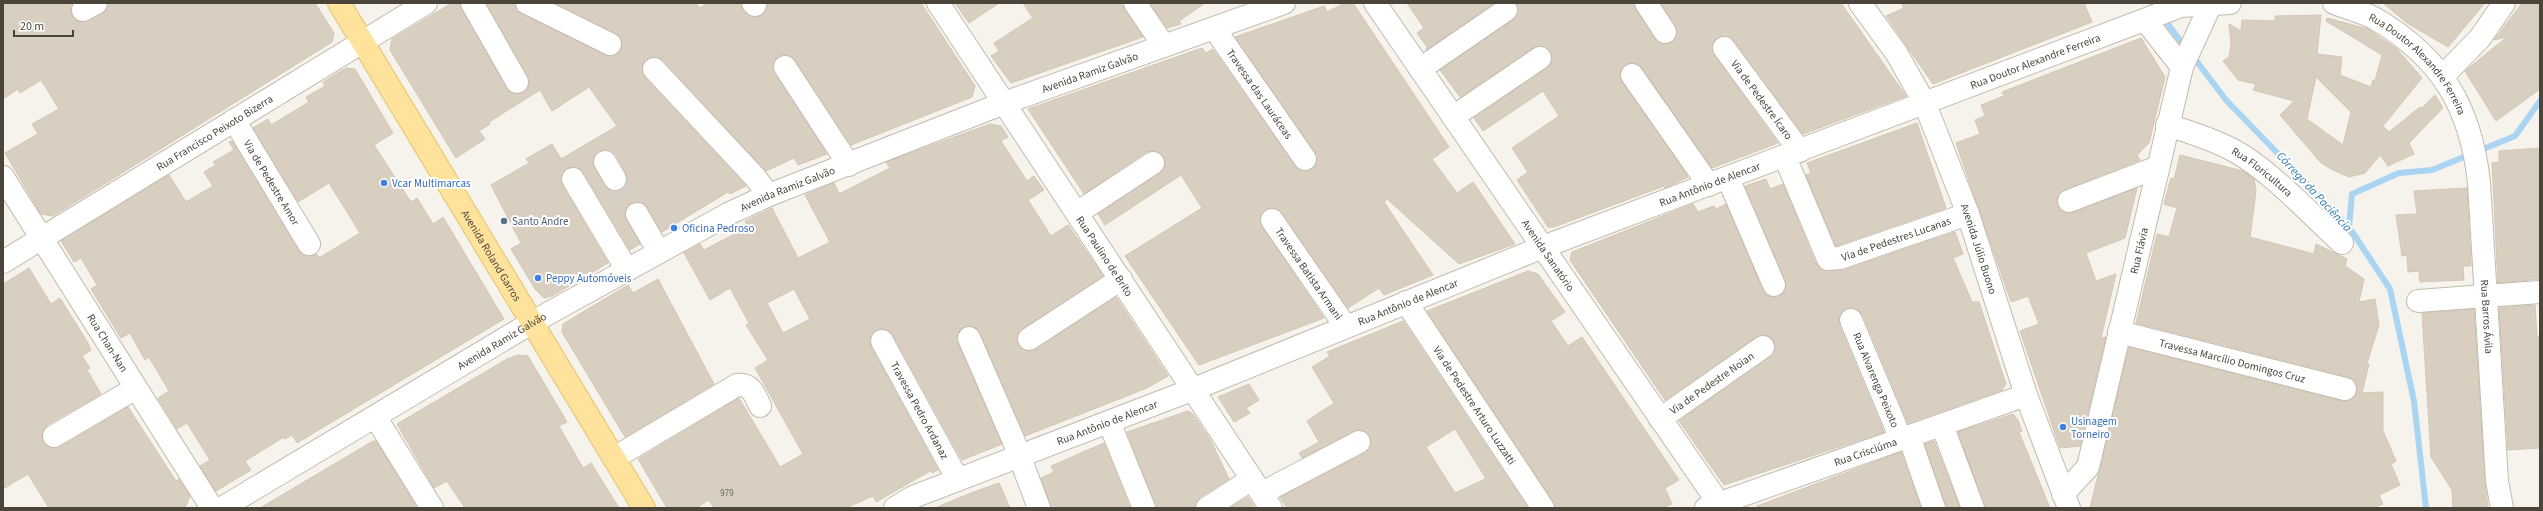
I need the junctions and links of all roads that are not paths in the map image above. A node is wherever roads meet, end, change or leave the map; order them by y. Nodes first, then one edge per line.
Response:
1 (339, 3) edge
2 (472, 3) edge
3 (527, 3) edge
4 (938, 3) edge
5 (1135, 3) edge
6 (1284, 3) edge
7 (1375, 3) edge
8 (1646, 3) edge
9 (1860, 3) edge
10 (2334, 3) edge
11 (2504, 3) edge
12 (2211, 4) edge
13 (420, 5) edge
14 (1506, 10) dead end
15 (2149, 19) junction
16 (1214, 28) junction
17 (1665, 32) dead end
18 (362, 41) junction
19 (610, 44) dead end
20 (1164, 46) junction
21 (1724, 48) dead end
22 (1540, 58) dead end
23 (2183, 65) junction
24 (785, 67) dead end
25 (654, 68) dead end
26 (1420, 69) junction
27 (1632, 75) dead end
28 (2443, 76) junction
29 (518, 82) dead end
30 (1004, 103) junction
31 (1925, 104) junction
32 (1453, 117) junction
33 (234, 120) junction
34 (2168, 125) junction
35 (2468, 127) joint
36 (1793, 154) junction
37 (1305, 159) dead end
38 (1153, 163) dead end
39 (849, 165) junction
40 (2158, 167) junction
41 (3, 177) edge
42 (573, 179) dead end
43 (1718, 181) junction
44 (769, 195) junction
45 (2068, 201) dead end
46 (1077, 213) junction
47 (637, 214) tunnel mouth
48 (1968, 214) junction
49 (1272, 220) dead end
50 (42, 239) junction
51 (2342, 243) dead end
52 (309, 244) dead end
53 (1543, 247) junction
54 (659, 252) junction
55 (1825, 257) joint
56 (3, 262) edge
57 (627, 270) junction
58 (1121, 279) junction
59 (1774, 285) dead end
60 (2540, 292) edge
61 (2484, 296) junction
62 (2418, 300) dead end
63 (1406, 302) junction
64 (1851, 320) dead end
65 (531, 323) junction
66 (1346, 327) junction
67 (2119, 332) junction
68 (969, 338) dead end
69 (1028, 339) dead end
70 (882, 341) dead end
71 (1763, 348) dead end
72 (136, 388) junction
73 (1194, 389) junction
74 (2345, 389) dead end
75 (2026, 396) junction
76 (760, 406) dead end
77 (376, 418) junction
78 (1660, 419) junction
79 (1109, 422) junction
80 (1942, 425) junction
81 (54, 436) dead end
82 (1905, 438) junction
83 (1359, 442) dead end
84 (1020, 457) junction
85 (614, 458) junction
86 (958, 480) junction
87 (1262, 493) edge
88 (931, 500) edge
89 (2066, 501) edge
90 (1715, 506) edge
91 (223, 507) edge
92 (432, 508) edge
93 (644, 508) edge
94 (895, 508) edge
95 (1039, 508) edge
96 (1144, 508) edge
97 (1207, 508) edge
98 (1543, 508) edge
99 (1934, 508) edge
100 (1973, 508) edge
101 (2502, 508) edge

1 - 18 main road, Avenida Roland Garros
2 - 29 street
3 - 19 street
4 - 30 street, Rua Paulino de Brito
5 - 20 street
6 - 16 street, Avenida Ramiz Galvão
7 - 26 street, Avenida Sanatório
8 - 17 street
9 - 31 street, Avenida Júlio Buono
10 - 28 street, Rua Doutor Alexandre Ferreira
11 - 28 street
12 - 15 street, Rua Doutor Alexandre Ferreira
12 - 23 street, Rua Flávia
13 - 18 street, Rua Francisco Peixoto Bizerra
14 - 26 street
15 - 23 street
15 - 31 street, Rua Doutor Alexandre Ferreira
16 - 20 street, Avenida Ramiz Galvão
16 - 37 street, Travessa das Lauráceas
18 - 33 street, Rua Francisco Peixoto Bizerra
18 - 65 main road, Avenida Roland Garros
20 - 30 street, Avenida Ramiz Galvão
21 - 36 street, Via de Pedestre Ícaro
22 - 32 street
23 - 34 street, Rua Flávia
24 - 39 street
25 - 44 street
26 - 32 street, Avenida Sanatório
27 - 43 street
28 - 35 street, Rua Doutor Alexandre Ferreira
30 - 39 street, Avenida Ramiz Galvão
30 - 46 street, Rua Paulino de Brito
31 - 36 street, Rua Antônio de Alencar
31 - 48 street, Avenida Júlio Buono
32 - 53 street, Avenida Sanatório
33 - 50 street, Rua Francisco Peixoto Bizerra
33 - 52 street, Via de Pedestre Amor
34 - 40 street, Rua Flávia
34 - 51 street, Rua Floricultura
35 - 61 street, Rua Barros Ávila
36 - 43 street, Rua Antônio de Alencar
36 - 55 street, Via de Pedestre Ícaro
38 - 46 street
39 - 44 street, Avenida Ramiz Galvão
40 - 45 street
40 - 67 street, Rua Flávia
41 - 50 street, Rua Chan-Nan
42 - 57 street
43 - 53 street, Rua Antônio de Alencar
43 - 59 street
44 - 54 street, Avenida Ramiz Galvão
46 - 58 street, Rua Paulino de Brito
47 - 54 street
48 - 55 street, Via de Pedestres Lucanas
48 - 75 street, Avenida Júlio Buono
49 - 66 street, Travessa Batista Armani
50 - 56 street, Rua Francisco Peixoto Bizerra
50 - 72 street, Rua Chan-Nan
53 - 63 street, Rua Antônio de Alencar
53 - 78 street, Avenida Sanatório
54 - 57 street, Avenida Ramiz Galvão
57 - 65 street, Avenida Ramiz Galvão
58 - 69 street
58 - 73 street, Rua Paulino de Brito
60 - 61 street
61 - 62 street
61 - 101 street, Rua Barros Ávila
63 - 66 street, Rua Antônio de Alencar
63 - 98 street, Via de Pedestre Arturo Luzzatti
64 - 82 street, Rua Alvarenga Peixoto
65 - 77 street, Avenida Ramiz Galvão
65 - 85 main road, Avenida Roland Garros
66 - 73 street, Rua Antônio de Alencar
67 - 74 street, Travessa Marcílio Domingos Cruz
67 - 89 street, Rua Flávia
68 - 84 street
70 - 86 street, Travessa Pedro Ardanaz
71 - 78 street, Via de Pedestre Noian
72 - 81 street
72 - 91 street, Rua Chan-Nan
73 - 79 street, Rua Antônio de Alencar
73 - 87 street, Rua Paulino de Brito
75 - 80 street, Rua Crisciúma
75 - 89 street, Avenida Júlio Buono
76 - 85 street
77 - 91 street, Avenida Ramiz Galvão
77 - 92 street
78 - 90 street, Avenida Sanatório
79 - 84 street, Rua Antônio de Alencar
79 - 96 street
80 - 82 street, Rua Crisciúma
80 - 100 street
82 - 90 street, Rua Crisciúma
82 - 99 street, Rua Alvarenga Peixoto
83 - 87 street
84 - 86 street, Rua Antônio de Alencar
84 - 95 street
85 - 93 main road, Avenida Roland Garros
86 - 88 street, Rua Antônio de Alencar
87 - 97 street
88 - 94 street, Rua Antônio de Alencar

